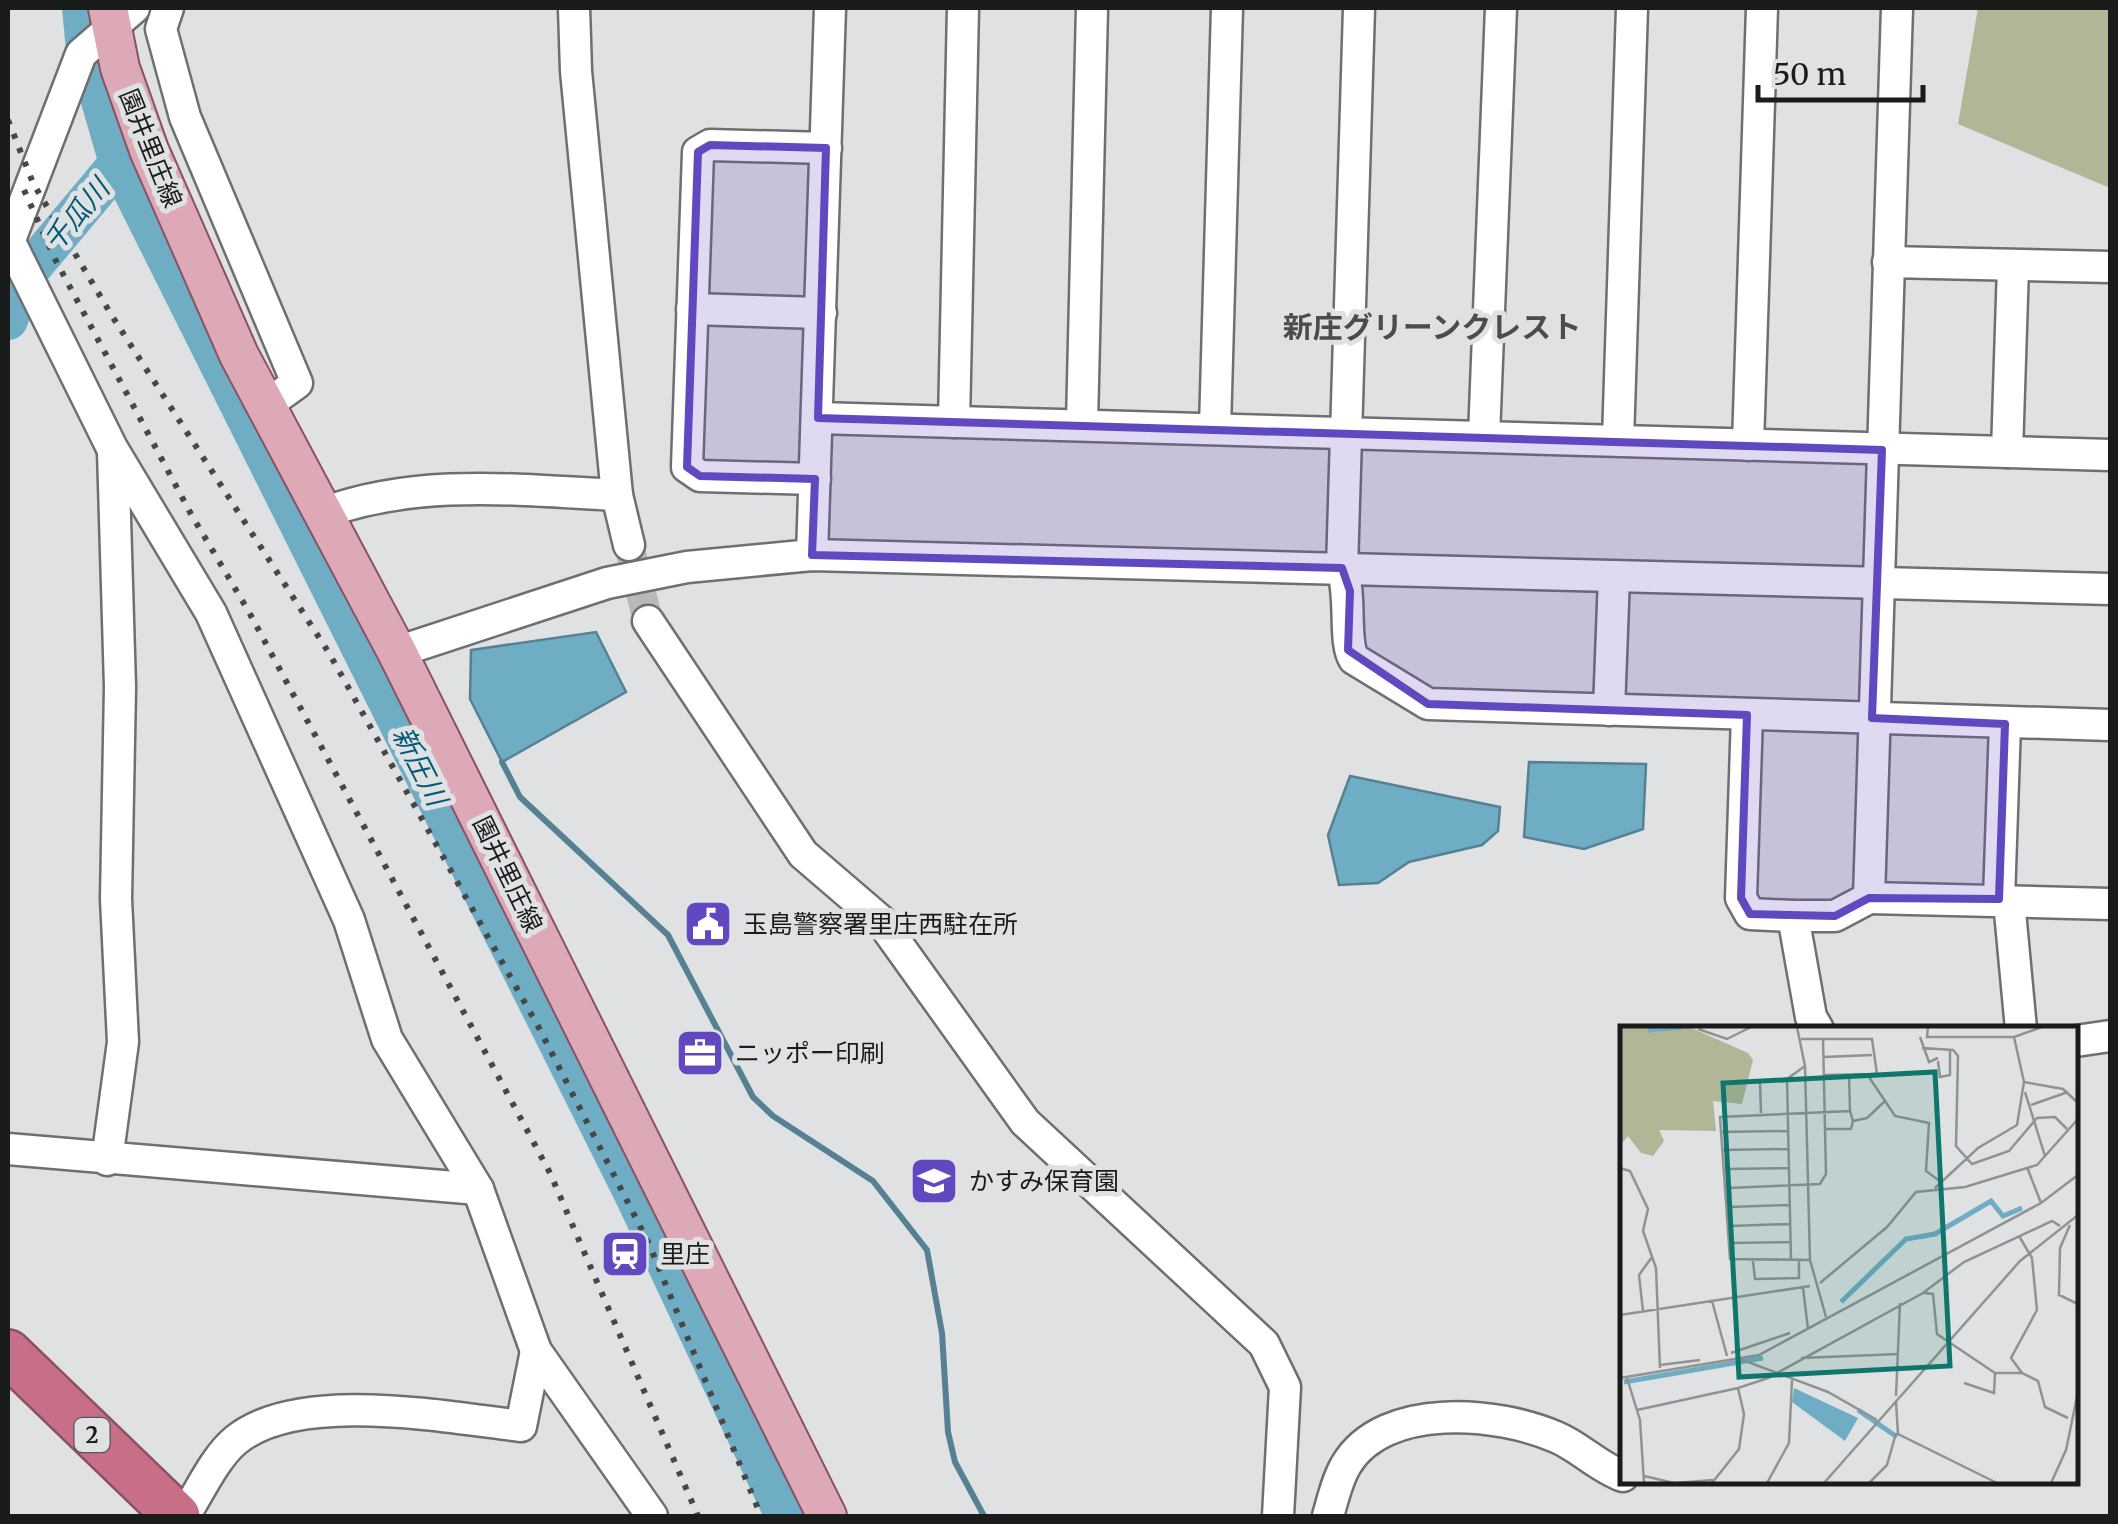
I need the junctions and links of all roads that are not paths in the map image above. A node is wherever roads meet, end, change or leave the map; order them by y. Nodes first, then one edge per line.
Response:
1 (168, 8) edge
2 (574, 8) edge
3 (830, 8) edge
4 (963, 8) edge
5 (1092, 8) edge
6 (1227, 8) edge
7 (1360, 8) edge
8 (1500, 8) edge
9 (1632, 8) edge
10 (1762, 8) edge
11 (1897, 8) edge
12 (118, 15) edge
13 (826, 148) junction
14 (8, 241) edge
15 (1888, 262) junction
16 (2013, 266) junction
17 (2110, 267) edge
18 (692, 309) junction
19 (821, 313) junction
20 (265, 406) junction
21 (818, 418) junction
22 (954, 422) junction
23 (1082, 423) junction
24 (1216, 428) junction
25 (1347, 433) junction
26 (1484, 436) junction
27 (1618, 440) junction
28 (1748, 445) junction
29 (112, 448) junction
30 (1882, 450) junction
31 (2007, 452) junction
32 (2110, 455) edge
33 (815, 480) junction
34 (617, 495) junction
35 (323, 514) junction
36 (629, 545) tunnel mouth
37 (812, 554) junction
38 (1342, 568) junction
39 (1614, 577) junction
40 (1879, 585) junction
41 (2110, 590) edge
42 (648, 621) tunnel mouth
43 (397, 652) junction
44 (1610, 710) junction
45 (1747, 714) junction
46 (1872, 718) junction
47 (2005, 724) junction
48 (2110, 726) edge
49 (1869, 898) junction
50 (2004, 900) junction
51 (2110, 904) edge
52 (1793, 916) junction
53 (1816, 1026) edge
54 (2021, 1026) edge
55 (2110, 1036) edge
56 (2078, 1041) edge
57 (8, 1149) edge
58 (106, 1160) junction
59 (478, 1189) junction
60 (536, 1351) junction
61 (8, 1353) edge
62 (1280, 1474) junction
63 (1620, 1475) edge
64 (181, 1516) edge
65 (652, 1516) edge
66 (828, 1516) edge
67 (1278, 1516) edge
68 (1316, 1516) edge
69 (1328, 1516) edge

1 - 20 street
2 - 34 street
3 - 13 street
4 - 22 street
5 - 23 street
6 - 24 street
7 - 25 street
8 - 26 street
9 - 27 street
10 - 28 street
11 - 15 street
12 - 14 street
12 - 20 main road, 園井里庄線
13 - 18 street
13 - 19 street
14 - 29 street
15 - 16 street
15 - 30 street
16 - 17 street
16 - 31 street
18 - 19 street
18 - 33 street
19 - 21 street
20 - 35 main road, 園井里庄線
21 - 22 street
21 - 33 street
22 - 23 street
23 - 24 street
24 - 25 street
25 - 26 street
25 - 38 street
26 - 27 street
27 - 28 street
28 - 30 street
29 - 58 street
29 - 59 street
30 - 31 street
30 - 40 street
31 - 32 street
33 - 37 street
34 - 35 street
34 - 36 street
35 - 43 main road, 園井里庄線
37 - 38 street
37 - 43 street
38 - 39 street
38 - 44 street
39 - 40 street
39 - 44 street
40 - 41 street
40 - 46 street
42 - 62 street
43 - 66 main road, 園井里庄線
44 - 45 street
45 - 46 street
45 - 52 street
46 - 47 street
46 - 49 street
47 - 48 street
47 - 50 street
49 - 50 street
49 - 52 street
50 - 51 street
50 - 54 street
52 - 53 street
55 - 56 street
57 - 58 street
58 - 59 street
59 - 60 street
60 - 64 street
60 - 65 street
61 - 64 highway, 2
62 - 67 street
62 - 68 street
63 - 69 street

